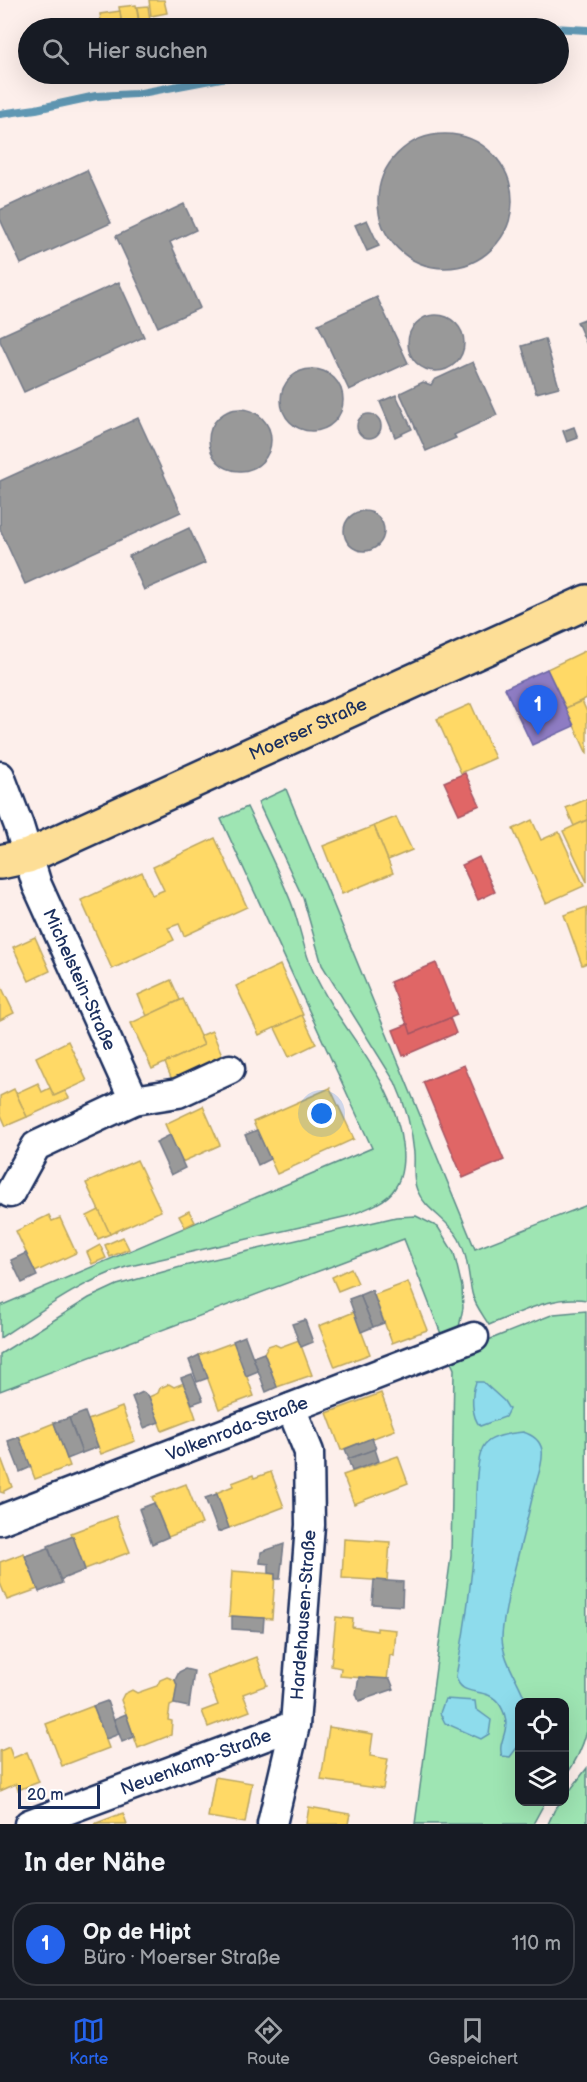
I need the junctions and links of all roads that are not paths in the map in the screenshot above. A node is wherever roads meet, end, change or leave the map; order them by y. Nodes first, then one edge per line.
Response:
1 (587, 602) edge
2 (0, 776) edge
3 (14, 859) edge
4 (0, 881) edge
5 (230, 1069) dead end
6 (134, 1100) junction
7 (10, 1193) dead end
8 (474, 1337) dead end
9 (291, 1407) junction
10 (0, 1520) edge
11 (296, 1725) junction
12 (29, 1824) edge
13 (272, 1824) edge

1 - 3 main road, Moerser Straße
2 - 3 street, Michelstein-Straße
3 - 4 main road, Moerser Straße
3 - 6 street, Michelstein-Straße
5 - 6 street
6 - 7 street
8 - 9 street, Volkenroda-Straße
9 - 10 street, Volkenroda-Straße
9 - 11 street, Hardehausen-Straße
11 - 12 street, Neuenkamp-Straße
11 - 13 street, Hardehausen-Straße

